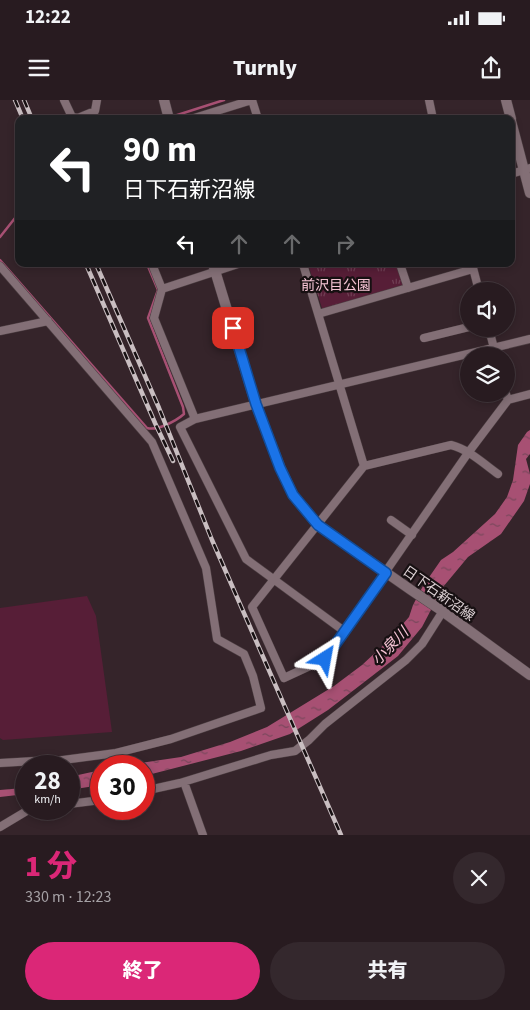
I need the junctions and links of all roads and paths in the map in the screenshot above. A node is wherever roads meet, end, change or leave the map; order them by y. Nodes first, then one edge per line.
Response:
1 (64, 100) edge
2 (97, 100) edge
3 (164, 100) edge
4 (252, 100) edge
5 (428, 100) edge
6 (506, 100) edge
7 (71, 115) edge
8 (95, 115) edge
9 (168, 115) edge
10 (204, 115) edge
11 (257, 115) edge
12 (433, 115) edge
13 (510, 115) edge
14 (515, 132) edge
15 (527, 169) edge
16 (515, 173) edge
17 (530, 193) edge
18 (0, 266) edge
19 (153, 267) edge
20 (304, 267) edge
21 (401, 267) edge
22 (469, 267) edge
23 (472, 267) edge
24 (214, 268) edge
25 (476, 282) edge
26 (408, 288) junction
27 (162, 289) junction
28 (318, 314) junction
29 (48, 321) junction
30 (460, 329) edge
31 (0, 331) edge
32 (491, 337) edge
33 (424, 338) dead end
34 (530, 339) edge
35 (494, 347) joint
36 (460, 356) edge
37 (339, 386) junction
38 (530, 394) edge
39 (515, 396) edge
40 (504, 402) edge
41 (256, 404) junction
42 (195, 419) junction
43 (468, 453) junction
44 (364, 466) junction
45 (498, 474) dead end
46 (391, 520) dead end
47 (318, 525) junction
48 (412, 535) junction
49 (386, 573) junction
50 (273, 580) junction
51 (440, 609) junction
52 (344, 631) junction
53 (530, 675) edge
54 (0, 764) edge
55 (184, 782) junction
56 (155, 789) edge
57 (15, 818) edge
58 (0, 827) edge
59 (203, 835) edge

1 - 7 street
2 - 8 street
3 - 9 main road
4 - 10 street
4 - 11 street
5 - 12 street
6 - 13 main road
14 - 15 main road
15 - 16 street
15 - 17 main road
18 - 29 street
19 - 27 street
20 - 28 street
21 - 26 street
22 - 26 street
23 - 25 street
24 - 27 street
24 - 41 main road, 日下石新沼線
26 - 28 street
27 - 42 street
28 - 37 street
29 - 31 street
29 - 54 street
30 - 33 street
32 - 35 street
34 - 35 street
36 - 37 street
37 - 41 street
37 - 44 street
38 - 39 street
40 - 43 street
41 - 42 street
41 - 47 main road, 日下石新沼線
42 - 50 street
43 - 44 street
43 - 45 street
43 - 48 street
44 - 47 street
46 - 48 street
47 - 49 main road, 日下石新沼線
47 - 50 street
48 - 49 street
49 - 51 main road, 日下石新沼線
49 - 52 street
50 - 52 street
50 - 52 street
51 - 53 main road, 日下石新沼線
51 - 55 street
55 - 56 street
55 - 59 street
57 - 58 street

